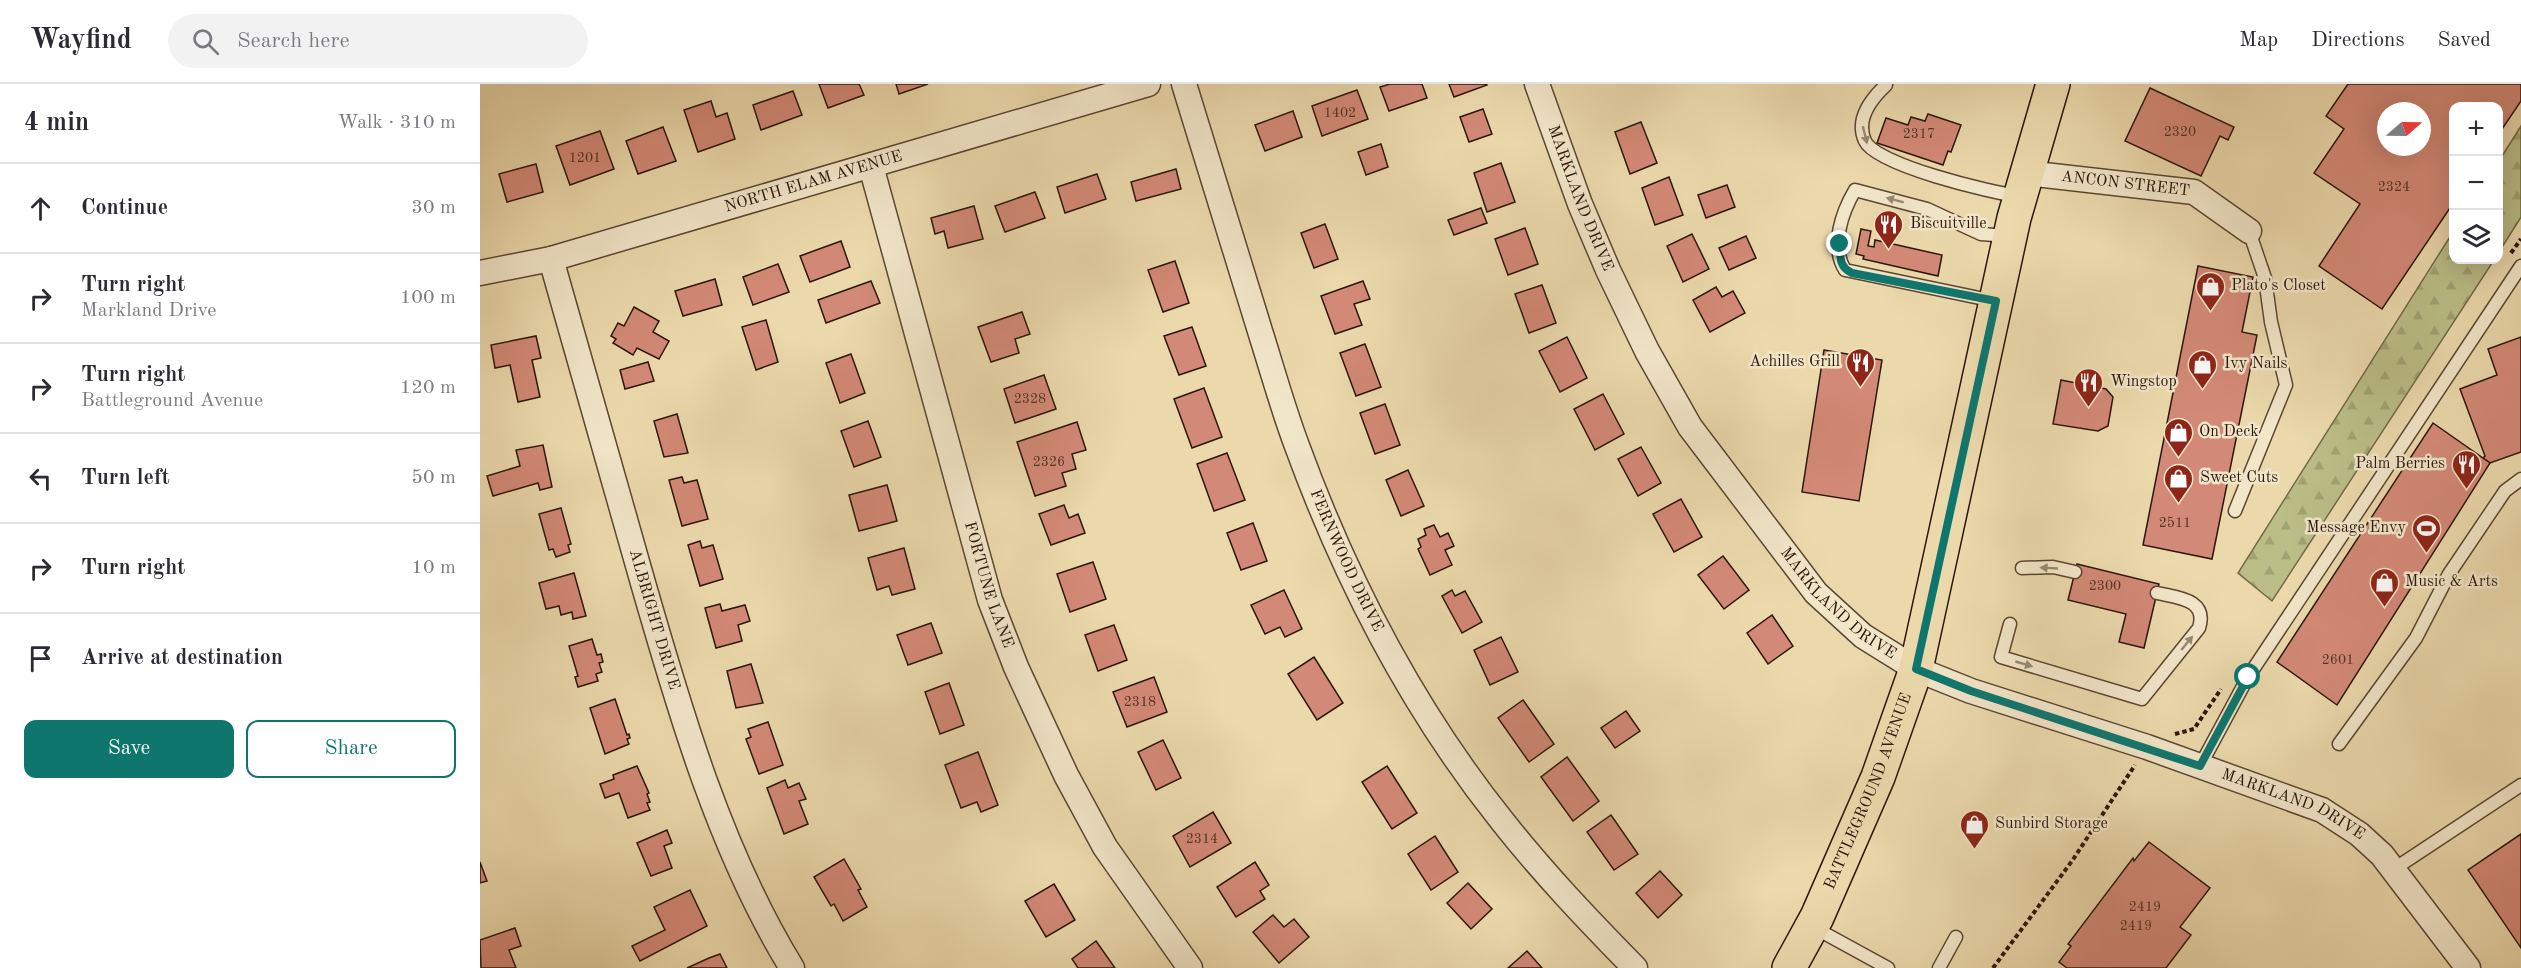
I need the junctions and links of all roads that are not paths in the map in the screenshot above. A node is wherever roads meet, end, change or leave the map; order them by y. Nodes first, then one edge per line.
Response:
1 (1148, 84) edge
2 (1184, 84) edge
3 (1537, 84) edge
4 (2053, 84) edge
5 (1886, 85) edge
6 (871, 166) junction
7 (2023, 185) junction
8 (2249, 231) joint
9 (2010, 236) junction
10 (551, 259) junction
11 (2521, 266) edge
12 (480, 273) edge
13 (1996, 301) junction
14 (2521, 479) edge
15 (2235, 511) dead end
16 (2022, 568) dead end
17 (2075, 572) dead end
18 (2157, 593) dead end
19 (2010, 624) dead end
20 (1916, 669) junction
21 (2339, 744) dead end
22 (2200, 766) junction
23 (2521, 785) edge
24 (2394, 869) junction
25 (1812, 927) junction
26 (1956, 937) dead end
27 (792, 968) edge
28 (1190, 968) edge
29 (1635, 968) edge
30 (1789, 968) edge
31 (1888, 968) edge
32 (1939, 968) edge
33 (2468, 968) edge

1 - 6 street, NORTH ELAM AVENUE
2 - 29 street, FERNWOOD DRIVE
3 - 20 street, MARKLAND DRIVE
4 - 7 main road, BATTLEGROUND AVENUE
5 -> 7 lane
6 - 10 street, NORTH ELAM AVENUE
6 - 28 street, FORTUNE LANE
7 - 8 street, ANCON STREET
7 - 9 main road, BATTLEGROUND AVENUE
8 - 15 lane
9 - 13 main road, BATTLEGROUND AVENUE
9 -> 13 lane
10 - 12 street, NORTH ELAM AVENUE
10 - 27 street, ALBRIGHT DRIVE
11 - 22 lane
13 - 20 main road, BATTLEGROUND AVENUE
14 - 21 lane
17 -> 16 lane
19 -> 18 lane
20 - 22 street, MARKLAND DRIVE
20 - 25 main road, BATTLEGROUND AVENUE
22 - 24 street, MARKLAND DRIVE
23 - 24 lane
24 - 33 street, MARKLAND DRIVE
25 - 30 main road, BATTLEGROUND AVENUE
25 - 31 lane
26 - 32 lane

